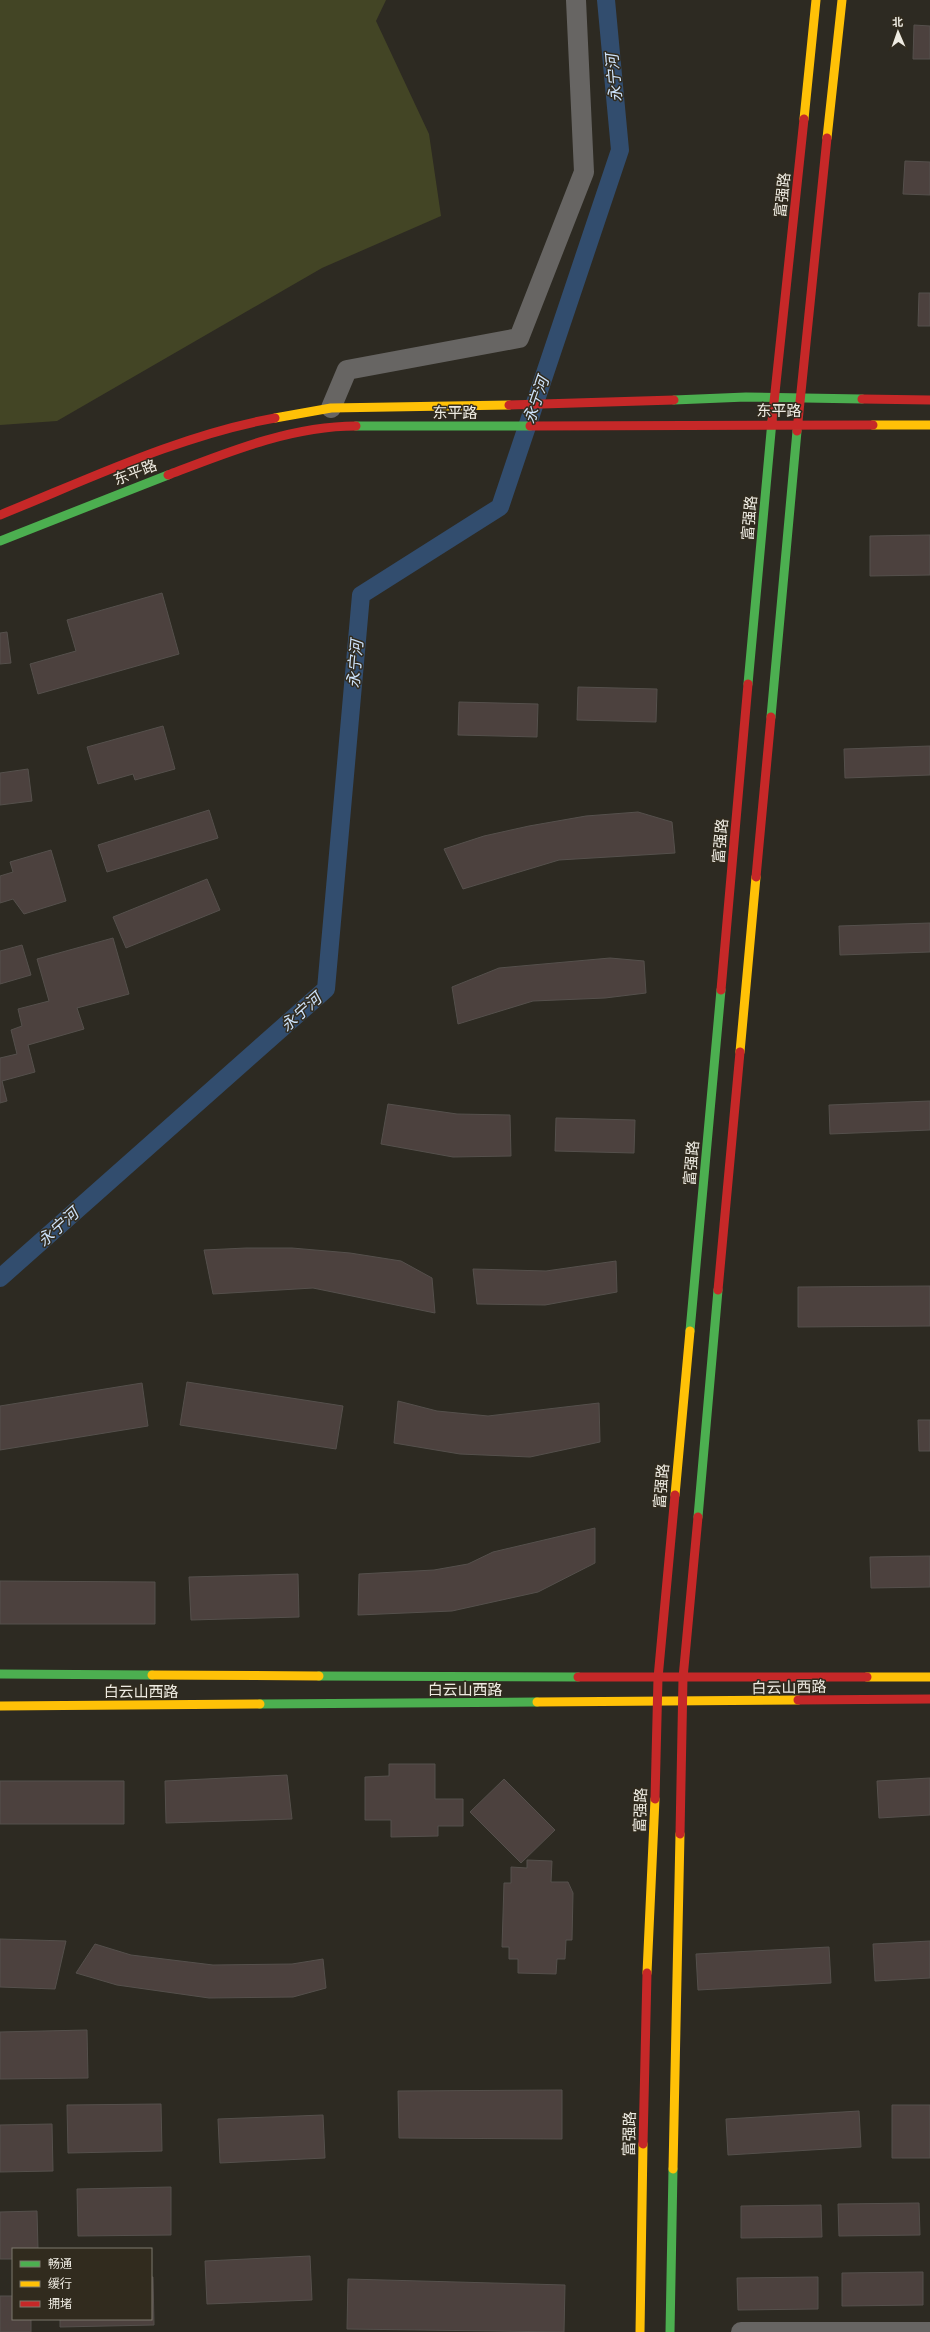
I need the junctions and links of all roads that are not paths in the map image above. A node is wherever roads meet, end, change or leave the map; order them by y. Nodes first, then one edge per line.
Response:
1 (576, 0) edge
2 (816, 0) edge
3 (842, 0) edge
4 (776, 397) junction
5 (800, 398) junction
6 (930, 400) edge
7 (331, 408) junction
8 (772, 424) junction
9 (798, 424) junction
10 (930, 425) edge
11 (0, 515) edge
12 (0, 541) edge
13 (0, 1674) edge
14 (930, 1677) edge
15 (658, 1678) junction
16 (683, 1678) junction
17 (930, 1700) edge
18 (659, 1702) junction
19 (682, 1702) junction
20 (0, 1706) edge
21 (640, 2332) edge
22 (670, 2332) edge
23 (741, 2332) edge
24 (840, 2332) edge
25 (930, 2332) edge

1 - 7 street
2 - 4 main road, 富强路
3 - 5 main road
4 - 5 main road, 东平路
4 - 7 main road, 东平路
4 - 8 main road, 富强路
5 - 6 main road, 东平路
5 - 9 main road
7 - 11 main road, 东平路
8 - 9 main road, 东平路
8 - 12 main road, 东平路
8 - 15 main road, 富强路
9 - 10 main road, 东平路
9 - 16 main road
13 - 15 main road, 白云山西路
14 - 16 main road, 白云山西路
15 - 16 main road, 白云山西路
15 - 18 main road, 富强路
16 - 19 main road
17 - 19 main road, 白云山西路
18 - 19 main road, 白云山西路
18 - 20 main road, 白云山西路
18 - 21 main road, 富强路
19 - 22 main road
23 - 24 street
24 - 25 street

